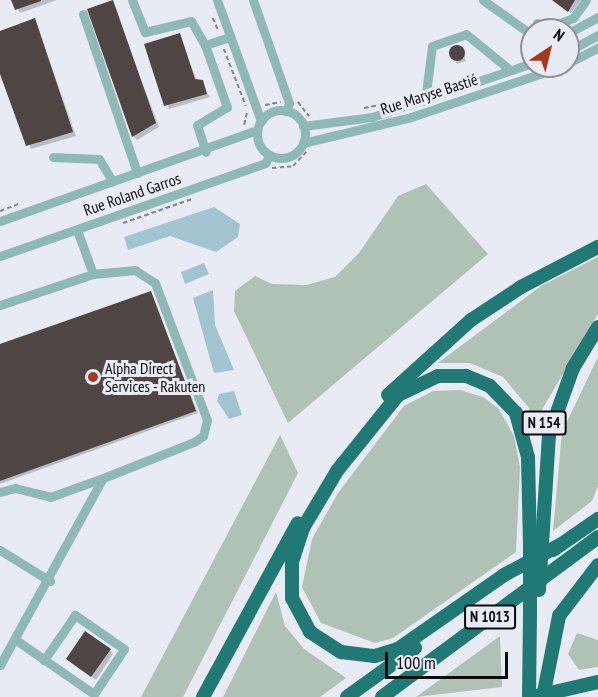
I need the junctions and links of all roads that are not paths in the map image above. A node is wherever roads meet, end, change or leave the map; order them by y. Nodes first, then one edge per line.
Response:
1 (132, 0) edge
2 (217, 0) edge
3 (253, 0) edge
4 (483, 0) edge
5 (586, 0) edge
6 (83, 14) dead end
7 (598, 17) edge
8 (573, 18) edge
9 (520, 26) edge
10 (580, 27) edge
11 (598, 35) edge
12 (225, 37) junction
13 (205, 45) junction
14 (580, 45) edge
15 (598, 48) edge
16 (580, 57) edge
17 (520, 67) edge
18 (510, 70) junction
19 (527, 78) edge
20 (425, 101) junction
21 (287, 106) junction
22 (255, 116) junction
23 (303, 126) junction
24 (257, 130) junction
25 (303, 143) junction
26 (206, 152) junction
27 (270, 155) junction
28 (53, 157) dead end
29 (137, 173) junction
30 (112, 182) junction
31 (0, 221) edge
32 (77, 230) junction
33 (598, 247) edge
34 (0, 256) edge
35 (93, 274) junction
36 (0, 305) edge
37 (598, 315) edge
38 (598, 327) edge
39 (103, 478) junction
40 (0, 492) edge
41 (598, 519) edge
42 (598, 537) edge
43 (530, 545) junction
44 (560, 545) junction
45 (0, 550) edge
46 (598, 565) edge
47 (50, 581) junction
48 (534, 609) junction
49 (16, 640) junction
50 (44, 660) junction
51 (0, 666) edge
52 (598, 682) edge
53 (536, 695) edge
54 (203, 697) edge
55 (347, 697) edge
56 (382, 697) edge

1 - 13 street
2 - 12 street
3 - 21 street
4 - 9 street
5 - 8 street
6 - 29 street
7 - 10 street
11 - 14 street
12 - 13 street
12 - 22 street
13 - 26 street
15 - 16 street
17 - 18 street, Rue Maryse Bastié
18 - 20 street, Rue Maryse Bastié
18 - 20 street
19 - 25 street, Rue Maryse Bastié
20 - 23 street, Rue Maryse Bastié
21 - 22 street
21 - 23 street
22 - 24 street
23 - 25 street
24 - 26 street, Rue Roland Garros
24 - 27 street
25 - 27 street
26 - 29 street, Rue Roland Garros
27 - 32 street, Rue Roland Garros
28 - 30 street
29 - 30 street, Rue Roland Garros
30 - 31 street, Rue Roland Garros
32 - 34 street, Rue Roland Garros
32 - 35 street
33 - 54 highway
35 - 36 street
35 - 39 street
37 - 43 highway, N 154
38 - 48 highway, N 154
39 - 40 street
39 - 47 street
41 - 44 highway, N 1013
42 - 56 highway, N 1013
43 - 44 highway
43 - 48 highway, N 154
44 - 55 highway, N 1013
45 - 47 street
46 - 53 highway
47 - 49 street
48 - 53 highway, N 154
49 - 50 street
49 - 51 street
50 - 50 street
52 - 53 highway

